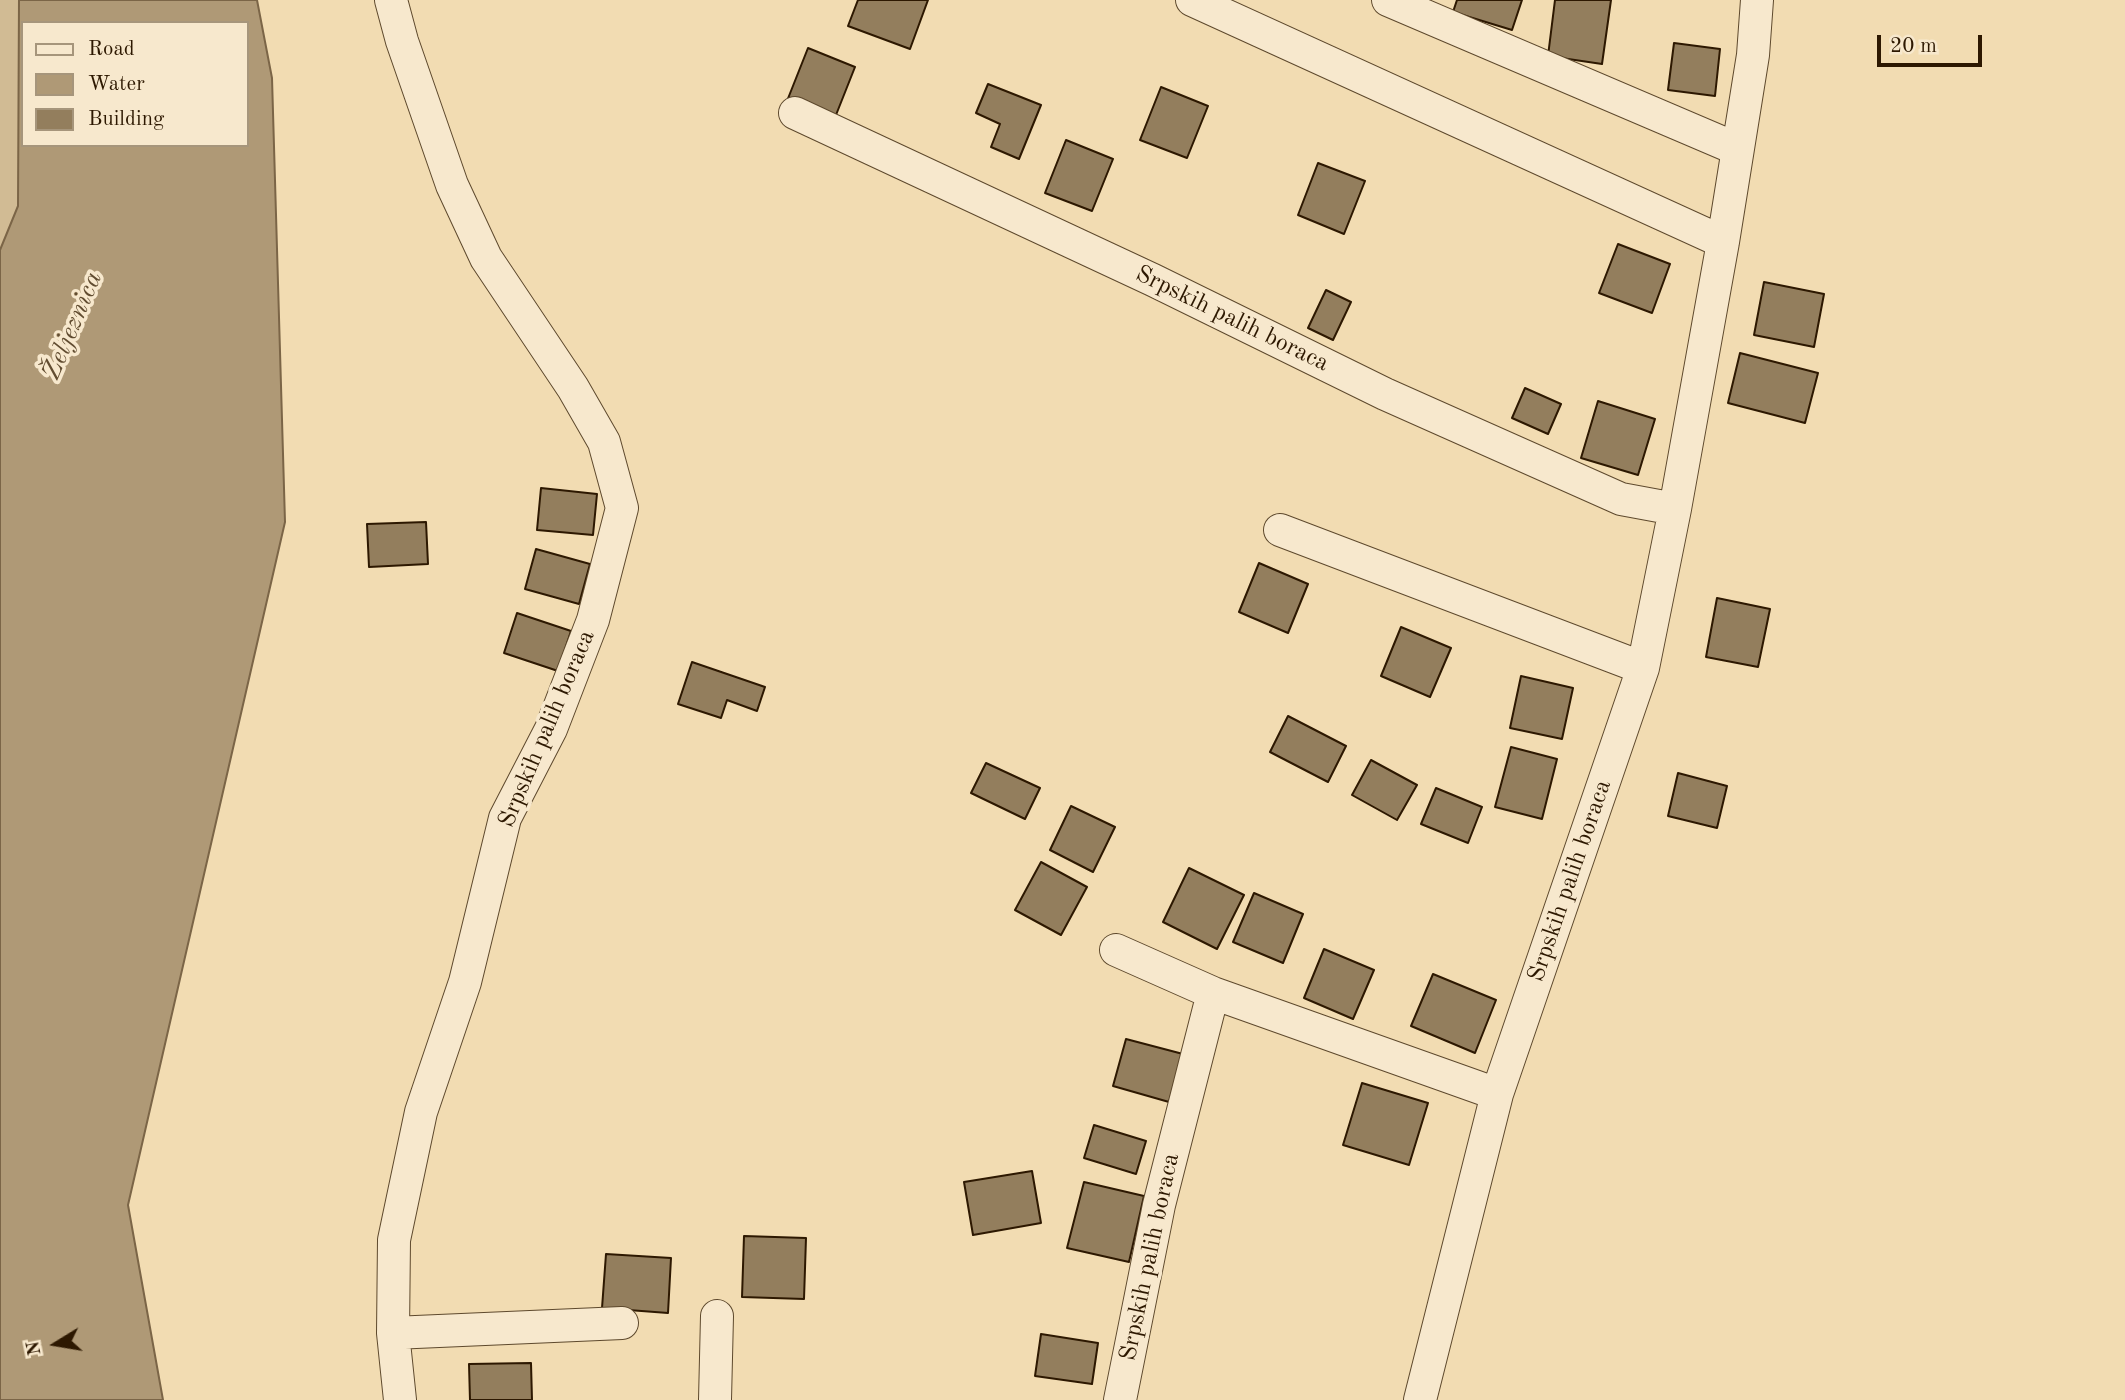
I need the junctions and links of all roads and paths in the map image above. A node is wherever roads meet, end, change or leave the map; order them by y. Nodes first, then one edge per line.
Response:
1 (391, 0) edge
2 (1192, 0) edge
3 (1388, 0) edge
4 (1757, 0) edge
5 (795, 113) dead end
6 (1737, 149) junction
7 (1723, 242) junction
8 (1675, 509) junction
9 (1280, 530) dead end
10 (1643, 667) junction
11 (1116, 950) dead end
12 (1213, 993) junction
13 (1497, 1094) junction
14 (717, 1316) dead end
15 (622, 1322) dead end
16 (393, 1333) junction
17 (400, 1400) edge
18 (715, 1400) edge
19 (1121, 1400) edge
20 (1420, 1400) edge

1 - 16 street, Srpskih palih boraca
2 - 7 street
3 - 6 street
4 - 6 street, Srpskih palih boraca
5 - 8 street, Srpskih palih boraca
6 - 7 street, Srpskih palih boraca
7 - 8 street, Srpskih palih boraca
8 - 10 street, Srpskih palih boraca
9 - 10 street
10 - 13 street, Srpskih palih boraca
11 - 12 street
12 - 13 street
12 - 19 street, Srpskih palih boraca
13 - 20 street, Srpskih palih boraca
14 - 18 street
15 - 16 street
16 - 17 street, Srpskih palih boraca

